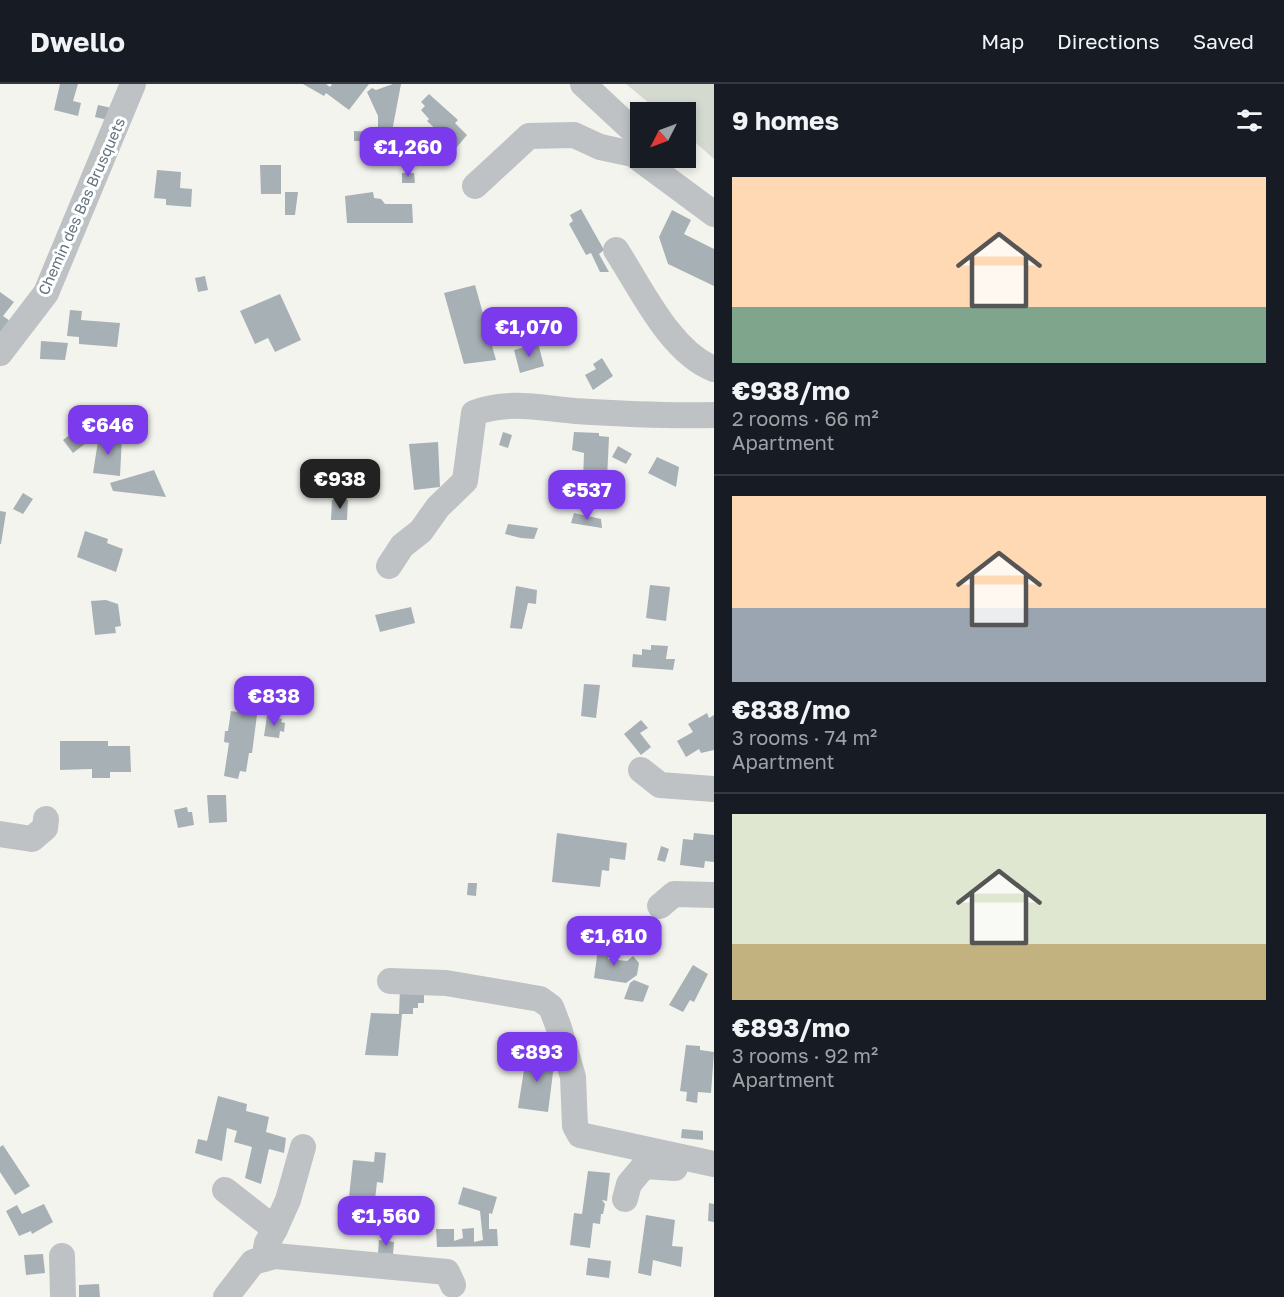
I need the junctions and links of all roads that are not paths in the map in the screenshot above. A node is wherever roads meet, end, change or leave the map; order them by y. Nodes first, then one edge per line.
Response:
1 (134, 84) edge
2 (583, 84) edge
3 (630, 128) edge
4 (678, 168) edge
5 (475, 186) dead end
6 (714, 197) edge
7 (714, 214) edge
8 (616, 250) dead end
9 (0, 353) edge
10 (714, 369) edge
11 (714, 415) edge
12 (389, 566) dead end
13 (641, 770) dead end
14 (714, 789) edge
15 (46, 819) dead end
16 (0, 834) edge
17 (714, 895) edge
18 (660, 906) dead end
19 (390, 981) dead end
20 (303, 1147) dead end
21 (714, 1164) edge
22 (714, 1173) edge
23 (225, 1190) dead end
24 (625, 1199) dead end
25 (275, 1229) junction
26 (62, 1256) dead end
27 (264, 1259) junction
28 (453, 1285) dead end
29 (63, 1297) edge
30 (226, 1297) edge

1 - 9 street, Chemin des Bas Brusquets
2 - 3 street
4 - 6 street
5 - 7 street
8 - 10 street
11 - 12 street
13 - 14 street
15 - 16 street
17 - 18 street
19 - 21 street
20 - 25 street
22 - 24 street
23 - 25 street
25 - 27 street
26 - 29 street
27 - 28 street
27 - 30 street

